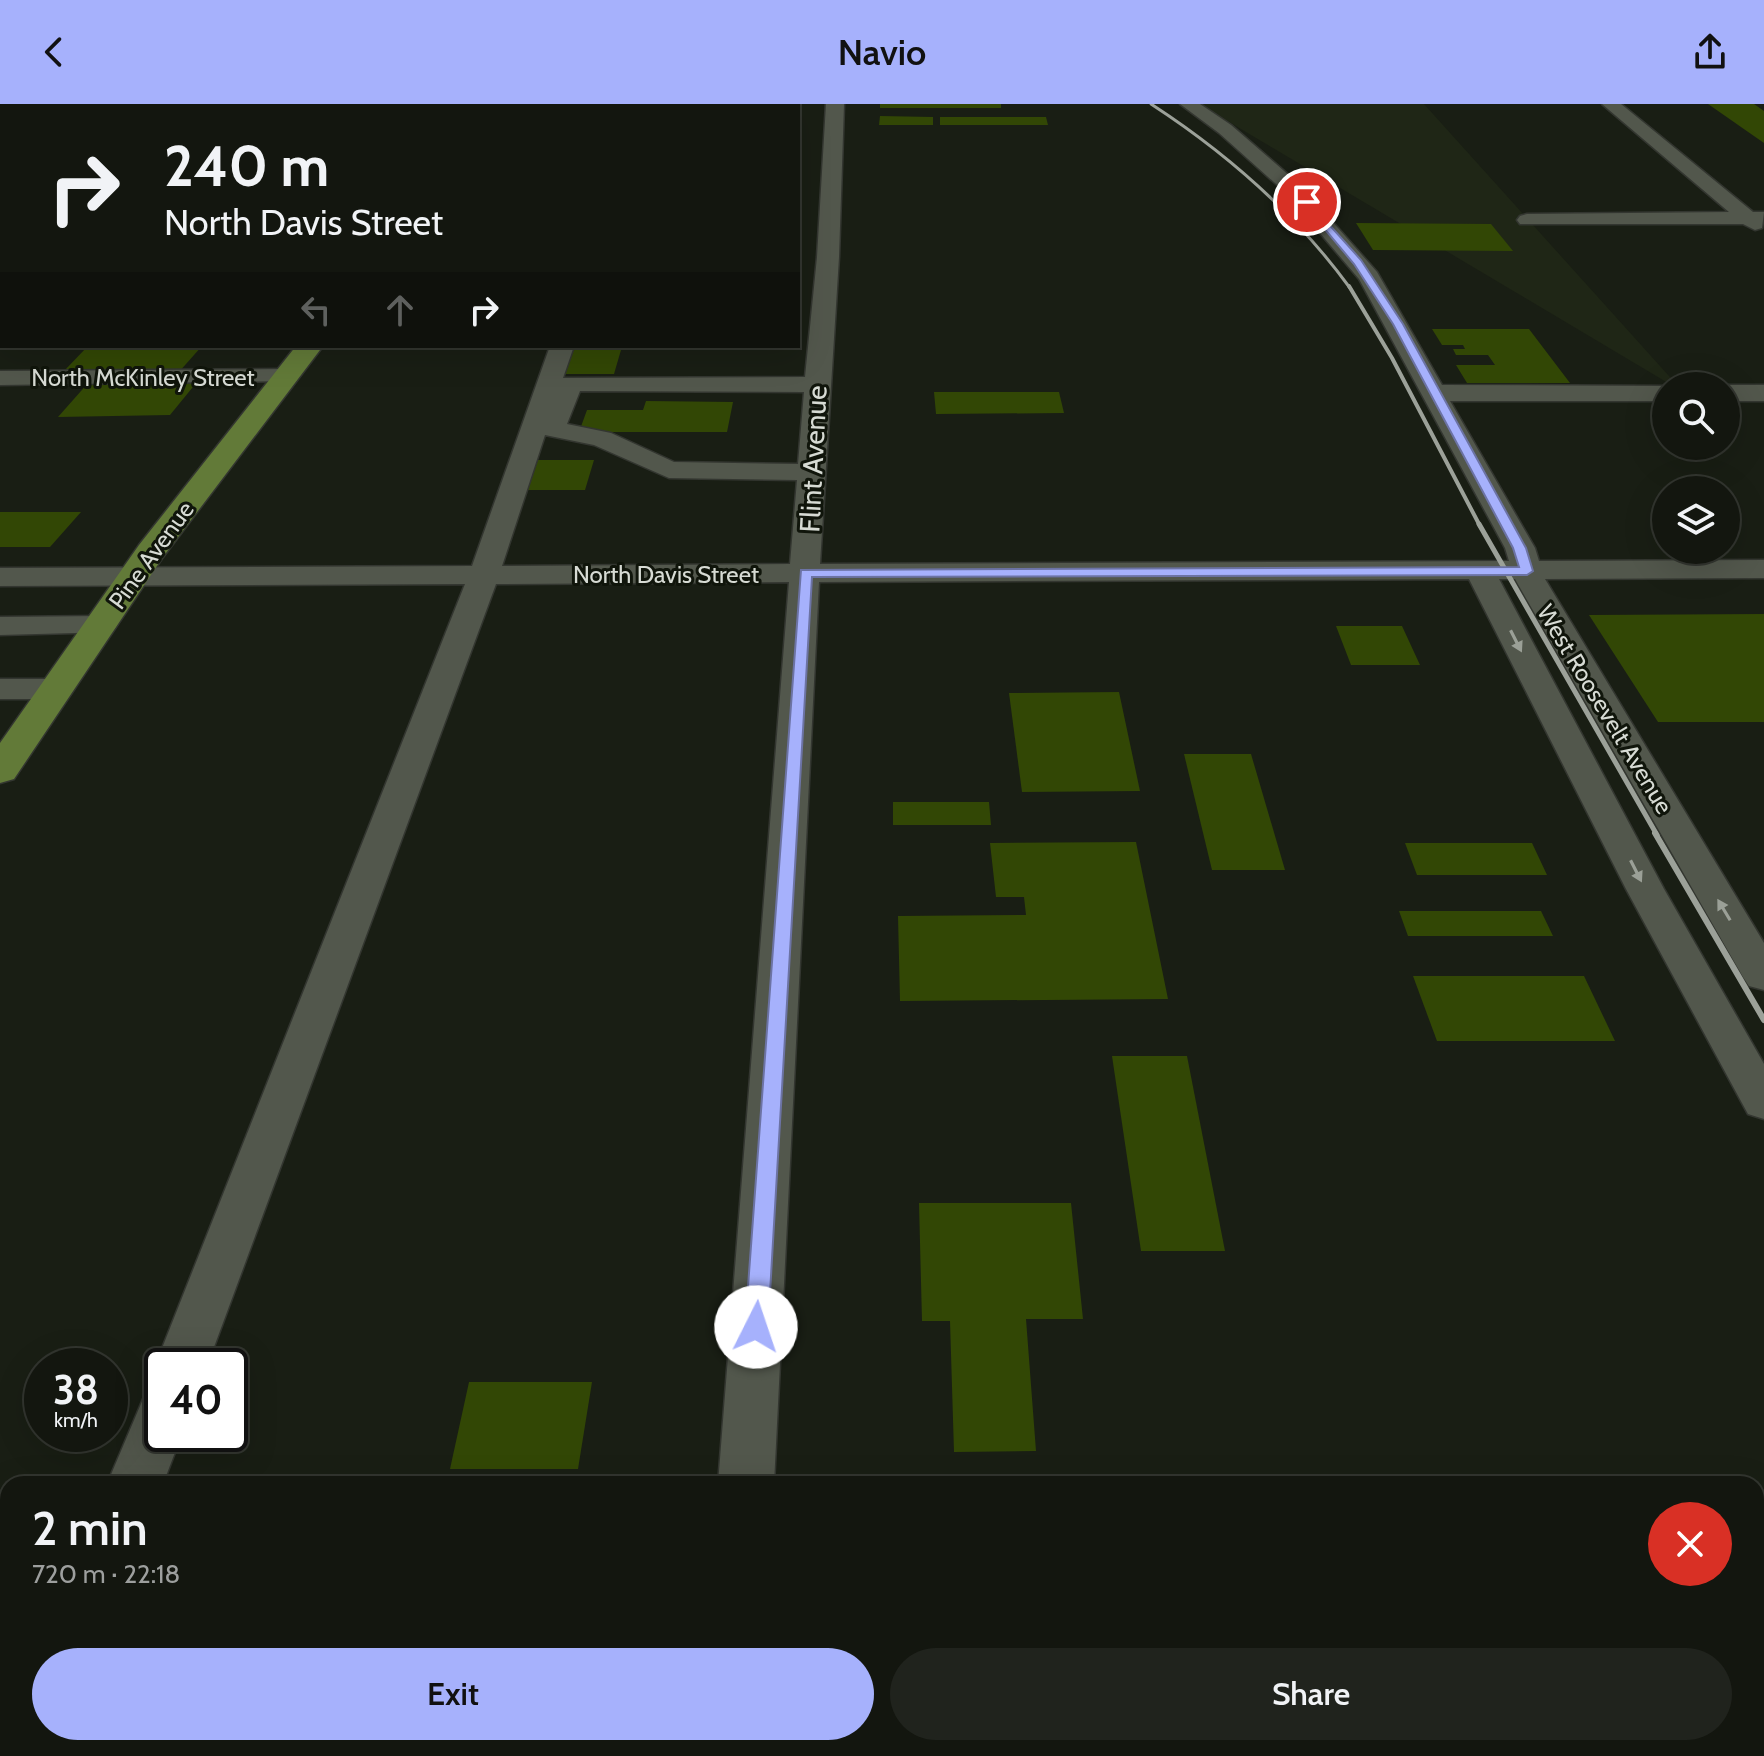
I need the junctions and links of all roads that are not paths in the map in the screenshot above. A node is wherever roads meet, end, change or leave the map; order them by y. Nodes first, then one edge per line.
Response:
1 (835, 104) edge
2 (1189, 104) edge
3 (1611, 104) edge
4 (1756, 218) edge
5 (1527, 220) dead end
6 (1764, 231) edge
7 (308, 348) edge
8 (561, 348) edge
9 (287, 376) junction
10 (0, 378) edge
11 (817, 385) junction
12 (1435, 393) junction
13 (1652, 393) edge
14 (1740, 393) edge
15 (1764, 393) edge
16 (813, 472) junction
17 (1764, 569) edge
18 (1527, 571) junction
19 (1480, 572) junction
20 (805, 573) junction
21 (134, 575) junction
22 (484, 575) junction
23 (0, 577) edge
24 (101, 625) junction
25 (0, 626) edge
26 (0, 689) edge
27 (57, 689) junction
28 (0, 771) edge
29 (1764, 977) edge
30 (1764, 1103) edge
31 (188, 1348) edge
32 (148, 1452) edge
33 (138, 1476) edge
34 (747, 1476) edge

1 - 11 street, Flint Avenue
2 - 12 street, West Roosevelt Avenue
3 - 4 street
4 - 5 street
4 - 6 street
7 - 9 main road, Pine Avenue
8 - 22 street
9 - 10 street, North McKinley Street
9 - 21 main road, Pine Avenue
11 - 16 street, Flint Avenue
11 - 16 street
12 - 13 street
12 - 18 street, West Roosevelt Avenue
14 - 15 street
16 - 20 street, Flint Avenue
17 - 18 street, North Davis Street
18 - 19 street, North Davis Street
29 -> 18 street, West Roosevelt Avenue
19 - 20 street, North Davis Street
19 -> 30 street, West Roosevelt Avenue
20 - 22 street, North Davis Street
20 - 34 street, Flint Avenue
21 - 22 street, North Davis Street
21 - 23 street, North Davis Street
21 - 24 main road, Pine Avenue
22 - 31 street
24 - 25 street
24 - 27 main road, Pine Avenue
26 - 27 street
27 - 28 main road, Pine Avenue
32 - 33 street

